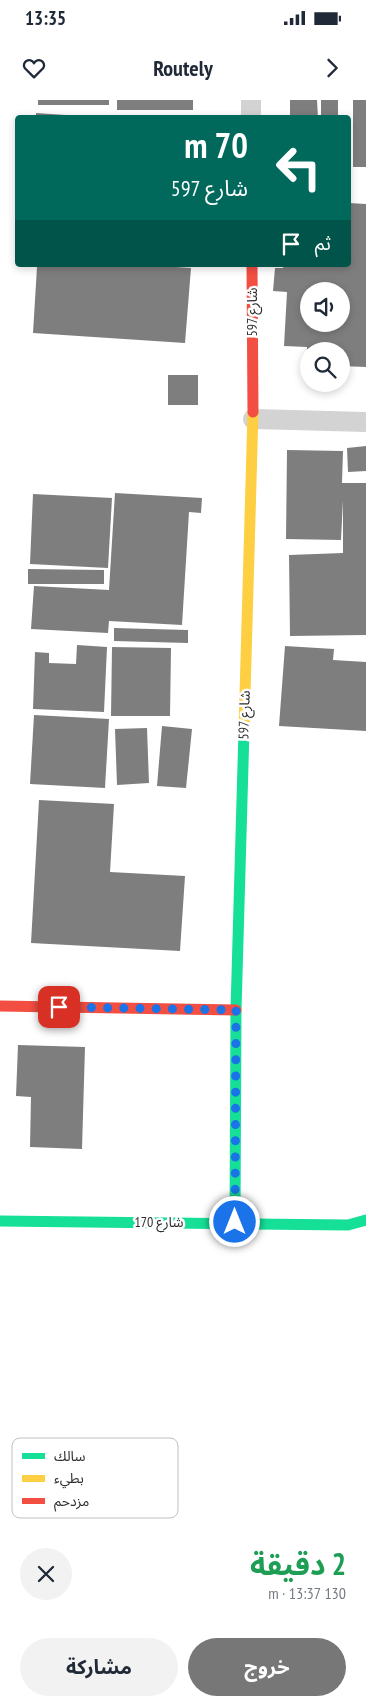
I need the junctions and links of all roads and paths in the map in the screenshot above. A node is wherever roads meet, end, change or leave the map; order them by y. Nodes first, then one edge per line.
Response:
1 (251, 100) edge
2 (251, 115) edge
3 (252, 267) edge
4 (253, 419) junction
5 (366, 422) edge
6 (0, 1006) edge
7 (236, 1010) junction
8 (0, 1221) edge
9 (235, 1222) junction
10 (360, 1225) edge

1 - 2 street
3 - 4 street, شارع 597
4 - 5 street
4 - 7 street, شارع 597
6 - 7 street
7 - 9 street, شارع 597
8 - 9 street, شارع 170
9 - 10 street, شارع 170

